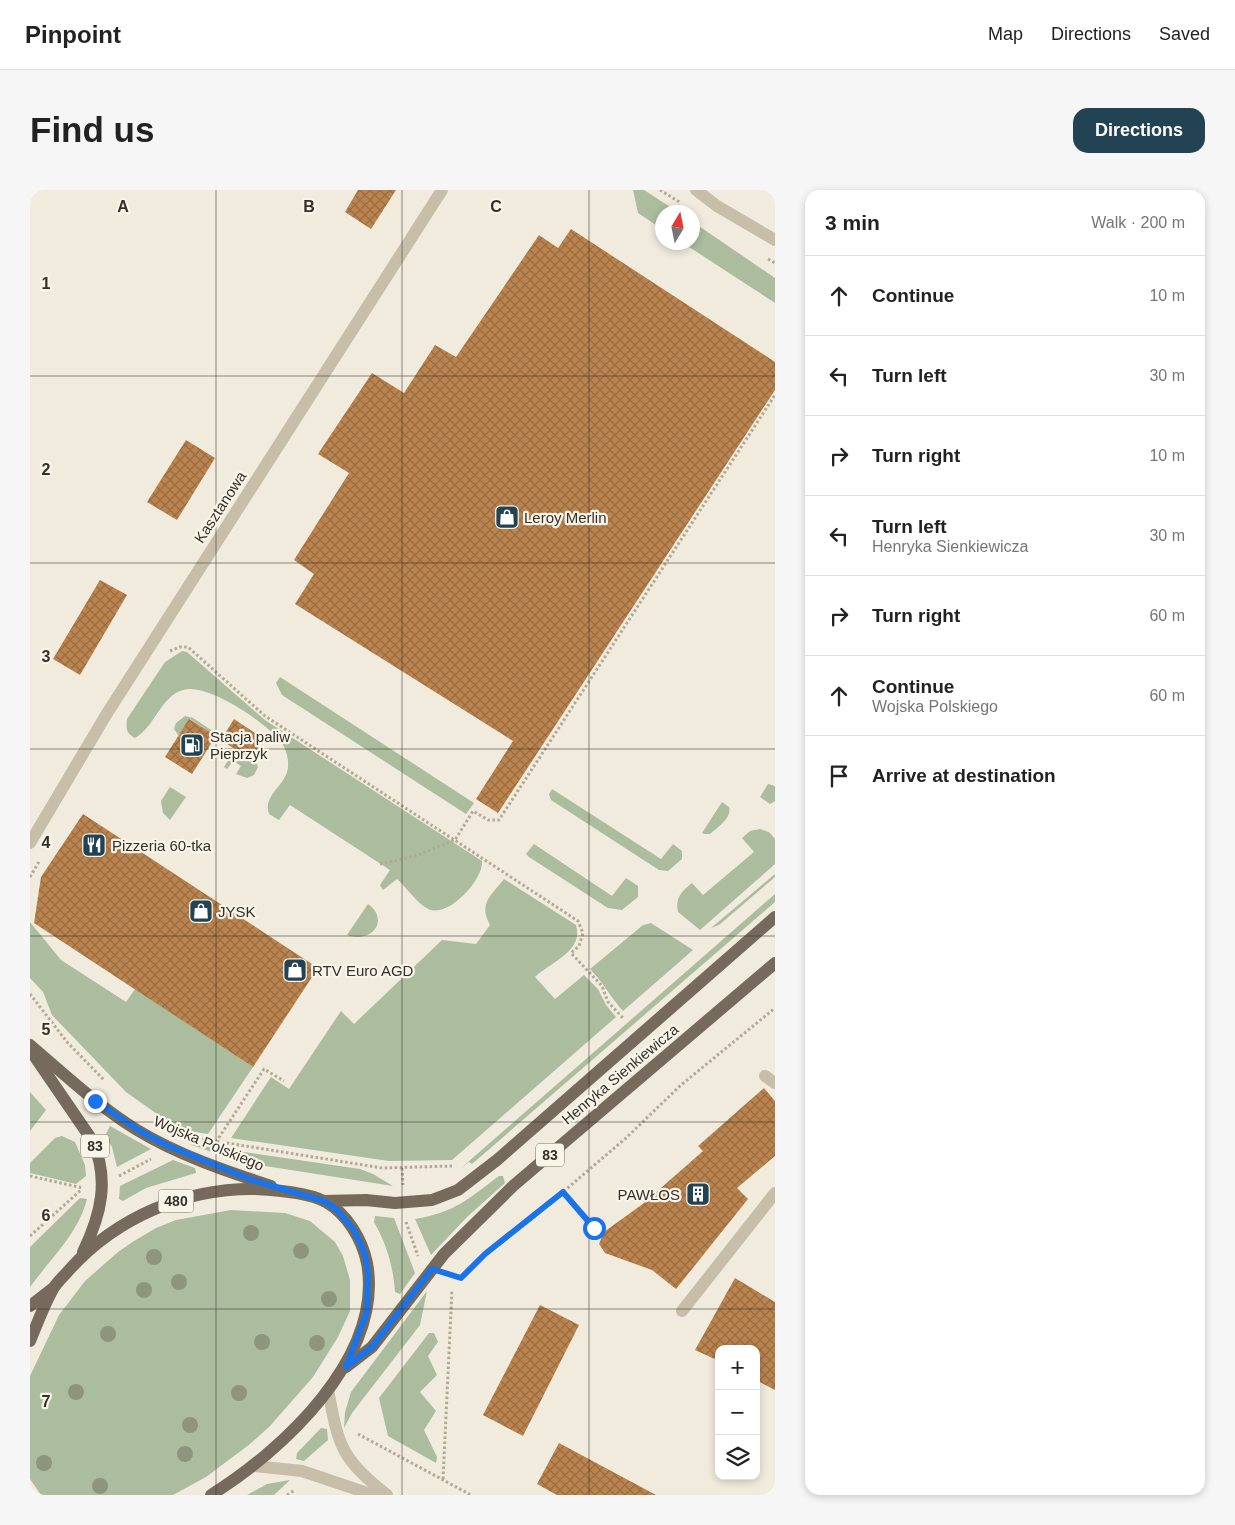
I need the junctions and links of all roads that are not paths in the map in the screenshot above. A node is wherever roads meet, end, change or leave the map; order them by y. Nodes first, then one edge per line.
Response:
1 (442, 190) edge
2 (696, 190) edge
3 (775, 240) edge
4 (30, 843) edge
5 (775, 917) edge
6 (775, 963) edge
7 (30, 1045) edge
8 (30, 1050) edge
9 (285, 1191) junction
10 (775, 1193) edge
11 (324, 1201) junction
12 (81, 1257) junction
13 (54, 1288) junction
14 (30, 1306) edge
15 (682, 1311) dead end
16 (30, 1341) edge
17 (346, 1367) junction
18 (328, 1390) junction
19 (254, 1466) junction
20 (211, 1495) edge
21 (372, 1495) edge
22 (387, 1495) edge

1 - 4 street, Kasztanowa
2 - 3 street
5 - 11 main road, Henryka Sienkiewicza / 83
6 - 17 main road, Henryka Sienkiewicza / 83
7 - 9 main road, Wojska Polskiego / 83
8 - 12 main road, 83
9 - 11 main road, 480
9 - 12 main road, 480
10 - 15 street
11 - 17 main road, 480
12 - 13 main road, 83
13 - 14 main road
13 - 16 main road, 83
17 - 18 main road, 83
18 - 19 main road, 83
18 - 22 street
19 - 20 main road, 83
19 - 21 street

